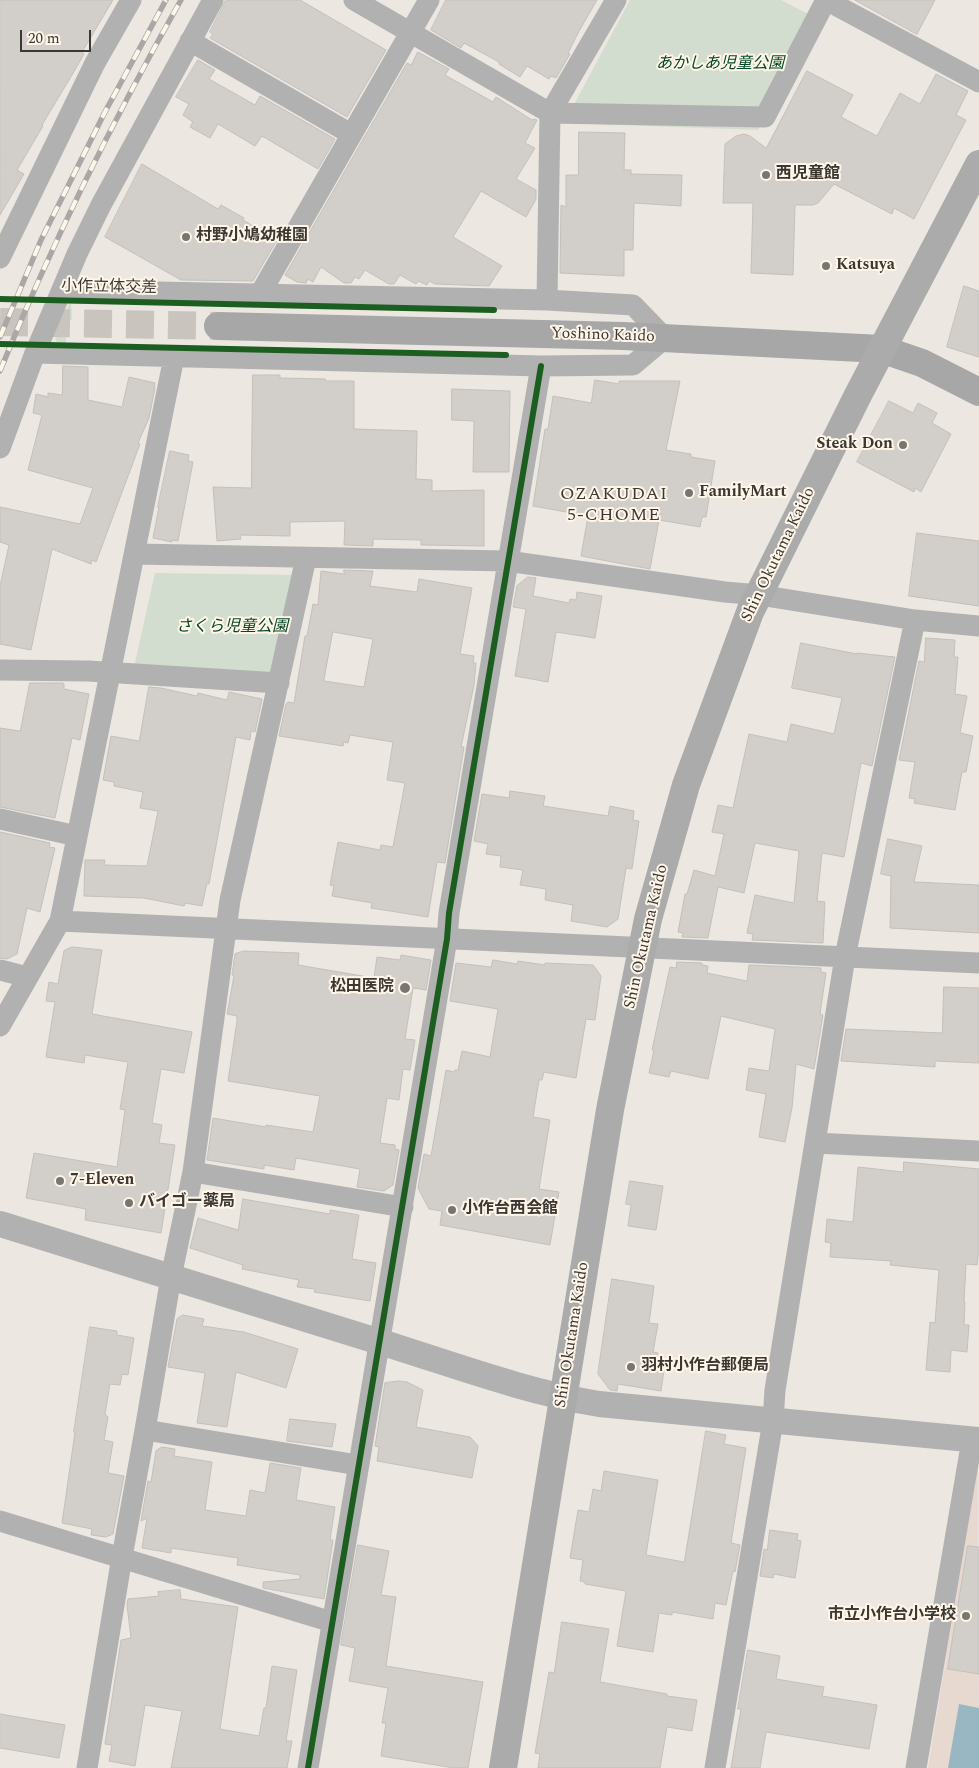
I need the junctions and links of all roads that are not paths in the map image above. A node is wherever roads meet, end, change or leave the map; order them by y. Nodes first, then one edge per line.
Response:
1 (131, 0) edge
2 (212, 0) edge
3 (354, 0) edge
4 (429, 0) edge
5 (616, 0) edge
6 (826, 0) edge
7 (410, 33) junction
8 (190, 41) junction
9 (979, 82) edge
10 (550, 113) junction
11 (351, 134) junction
12 (979, 164) edge
13 (0, 258) edge
14 (62, 290) junction
15 (260, 294) junction
16 (547, 300) junction
17 (218, 326) tunnel mouth
18 (665, 338) junction
19 (881, 349) junction
20 (35, 354) junction
21 (174, 357) junction
22 (541, 366) junction
23 (979, 392) edge
24 (0, 448) edge
25 (135, 554) junction
26 (306, 558) junction
27 (508, 561) junction
28 (759, 595) junction
29 (916, 620) junction
30 (979, 626) edge
31 (0, 670) edge
32 (110, 673) junction
33 (280, 683) junction
34 (0, 819) edge
35 (77, 836) junction
36 (60, 921) junction
37 (227, 930) junction
38 (447, 939) junction
39 (642, 948) junction
40 (845, 957) junction
41 (979, 963) edge
42 (0, 970) edge
43 (27, 977) junction
44 (0, 1026) edge
45 (815, 1143) junction
46 (979, 1151) edge
47 (193, 1172) junction
48 (403, 1206) junction
49 (0, 1224) edge
50 (171, 1277) junction
51 (381, 1342) junction
52 (562, 1398) junction
53 (773, 1421) junction
54 (145, 1430) junction
55 (976, 1440) edge
56 (358, 1465) junction
57 (0, 1521) edge
58 (122, 1557) junction
59 (332, 1622) junction
60 (87, 1768) edge
61 (308, 1768) edge
62 (503, 1768) edge
63 (714, 1768) edge
64 (916, 1768) edge

1 - 13 street
2 - 8 street
3 - 7 street
4 - 7 street
5 - 10 street
6 - 9 street
6 - 10 street
7 - 10 street
7 - 11 street
8 - 11 street
8 - 14 street
10 - 16 street
11 - 15 street
12 - 19 main road, Shin Okutama Kaido
14 - 15 street
14 - 20 street
15 - 16 street
16 - 18 street
17 - 18 main road, Yoshino Kaido
18 - 19 main road, Yoshino Kaido
18 - 22 street
19 - 23 main road, Yoshino Kaido
19 - 28 main road, Shin Okutama Kaido
20 - 21 street
20 - 24 street
21 - 22 street
21 - 25 street
22 - 27 street
25 - 26 street
25 - 32 street
26 - 27 street
26 - 33 street
27 - 28 street
27 - 38 street
28 - 29 street
28 - 39 main road, Shin Okutama Kaido
29 - 30 street
29 - 40 street
31 - 32 street
32 - 33 street
32 - 35 street
33 - 37 street
34 - 35 street
35 - 36 street
36 - 37 street
36 - 43 street
37 - 38 street
37 - 47 street
38 - 39 street
38 - 48 street
39 - 40 street
39 - 52 main road, Shin Okutama Kaido
40 - 41 street
40 - 45 street
42 - 43 street
43 - 44 street
45 - 46 street
45 - 53 street
47 - 48 street
47 - 50 street
48 - 51 street
49 - 50 street
50 - 51 street
50 - 54 street
51 - 52 street
51 - 56 street
52 - 53 street
52 - 62 main road, Shin Okutama Kaido
53 - 55 street
53 - 63 street
54 - 56 street
54 - 58 street
55 - 64 street
56 - 59 street
57 - 58 street
58 - 59 street
58 - 60 street
59 - 61 street

